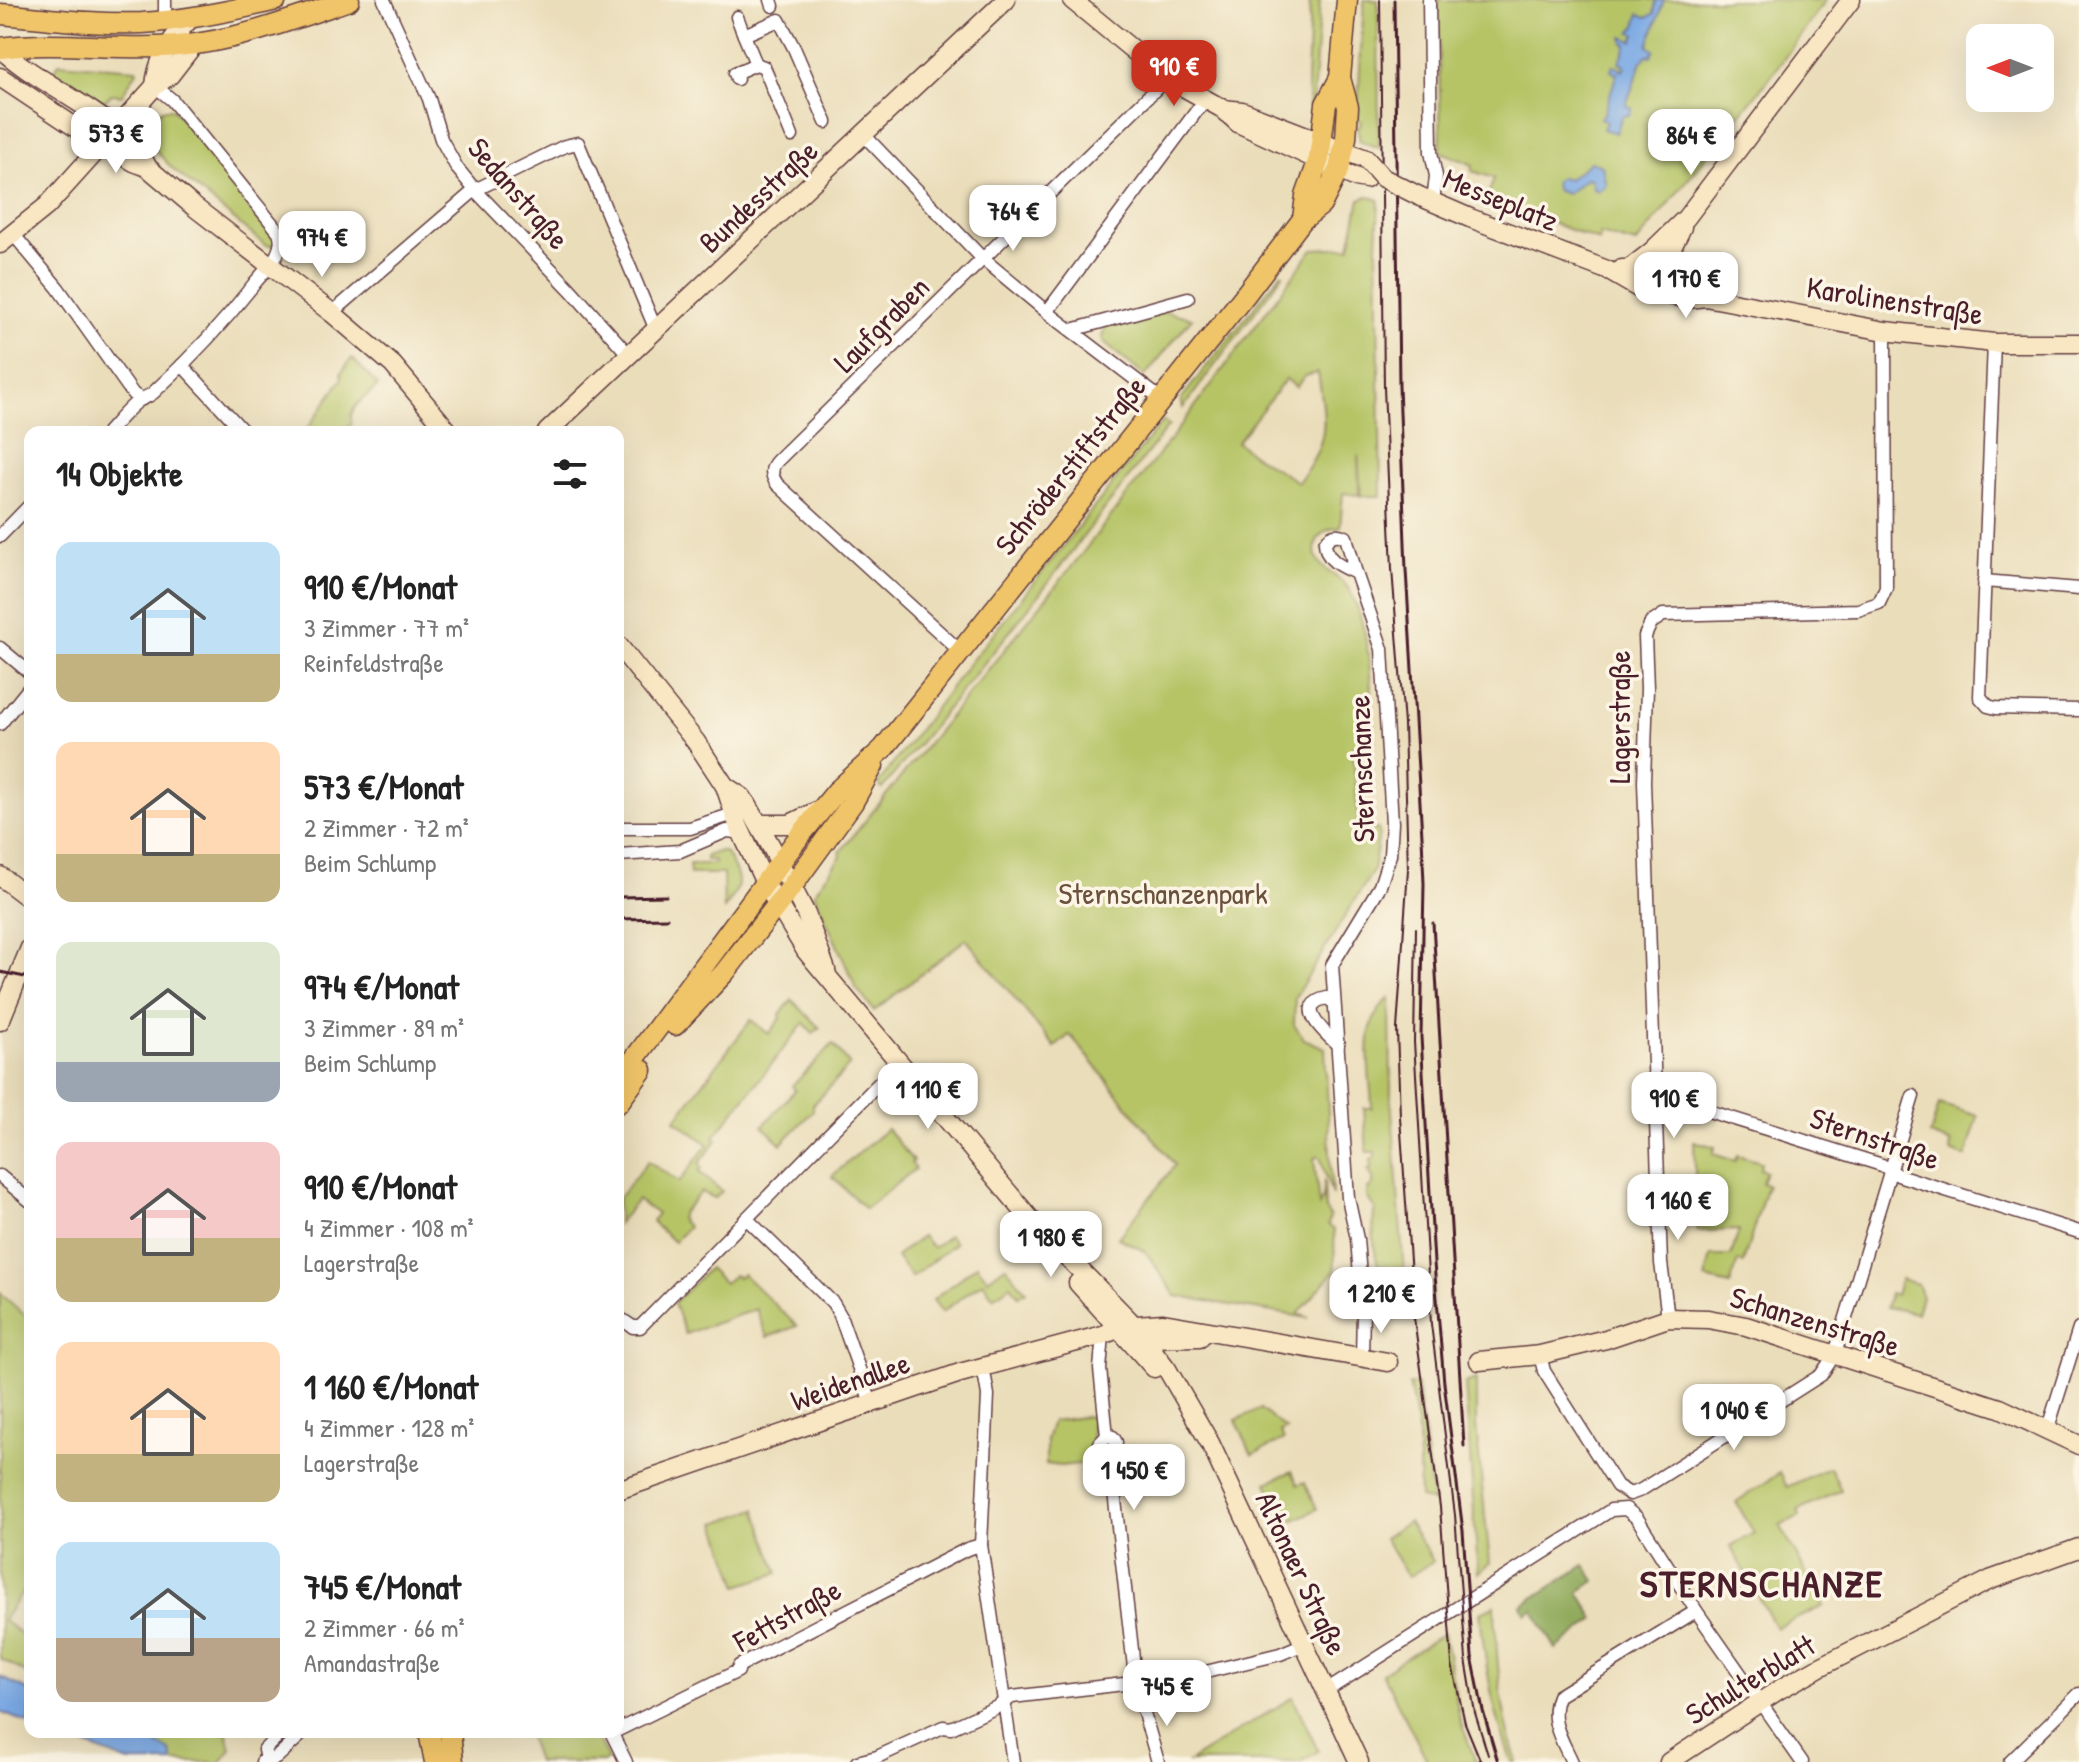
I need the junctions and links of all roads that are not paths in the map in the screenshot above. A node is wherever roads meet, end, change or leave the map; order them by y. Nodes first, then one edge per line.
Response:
1 (276, 0) edge
2 (349, 0) edge
3 (384, 0) edge
4 (1006, 0) edge
5 (1072, 0) edge
6 (1087, 0) edge
7 (1347, 0) edge
8 (1429, 0) edge
9 (1851, 0) edge
10 (775, 9) edge
11 (165, 10) edge
12 (0, 14) edge
13 (737, 17) dead end
14 (190, 19) junction
15 (744, 35) junction
16 (1117, 37) junction
17 (194, 44) junction
18 (167, 47) junction
19 (0, 48) edge
20 (756, 64) junction
21 (0, 77) edge
22 (1167, 78) junction
23 (1340, 78) junction
24 (737, 79) dead end
25 (155, 86) junction
26 (1204, 101) junction
27 (826, 122) dead end
28 (864, 135) junction
29 (111, 136) junction
30 (792, 136) dead end
31 (1320, 150) junction
32 (1341, 159) junction
33 (1374, 179) junction
34 (475, 190) junction
35 (1426, 200) junction
36 (1686, 218) junction
37 (1303, 219) junction
38 (7, 240) edge
39 (982, 258) junction
40 (269, 265) junction
41 (1629, 269) junction
42 (1607, 270) junction
43 (1656, 286) junction
44 (1188, 298) dead end
45 (1047, 312) junction
46 (332, 313) junction
47 (656, 330) junction
48 (1072, 330) junction
49 (1885, 331) junction
50 (1994, 343) junction
51 (2079, 343) edge
52 (629, 355) junction
53 (182, 365) junction
54 (141, 399) junction
55 (1161, 399) junction
56 (114, 426) edge
57 (238, 426) edge
58 (444, 426) edge
59 (553, 426) edge
60 (24, 511) edge
61 (0, 536) edge
62 (1356, 573) dead end
63 (1984, 581) junction
64 (2079, 589) edge
65 (0, 648) edge
66 (960, 651) junction
67 (624, 652) edge
68 (24, 668) edge
69 (24, 694) edge
70 (2079, 710) edge
71 (0, 724) edge
72 (883, 749) junction
73 (725, 786) junction
74 (823, 808) junction
75 (734, 813) junction
76 (757, 820) junction
77 (624, 828) edge
78 (744, 838) junction
79 (624, 855) edge
80 (780, 862) junction
81 (0, 876) edge
82 (765, 883) junction
83 (792, 886) junction
84 (24, 894) edge
85 (777, 905) junction
86 (24, 963) edge
87 (826, 973) junction
88 (1333, 1002) junction
89 (0, 1021) edge
90 (1338, 1045) junction
91 (899, 1063) junction
92 (624, 1073) edge
93 (1654, 1094) junction
94 (624, 1095) edge
95 (1913, 1096) dead end
96 (1890, 1170) junction
97 (0, 1176) edge
98 (24, 1195) edge
99 (747, 1219) junction
100 (2079, 1232) edge
101 (1668, 1318) junction
102 (624, 1321) edge
103 (1123, 1328) junction
104 (2079, 1329) edge
105 (1223, 1335) junction
106 (1835, 1354) junction
107 (1540, 1355) junction
108 (1362, 1357) junction
109 (1479, 1361) dead end
110 (1388, 1362) dead end
111 (983, 1366) junction
112 (871, 1403) junction
113 (2047, 1431) junction
114 (2079, 1445) edge
115 (624, 1488) edge
116 (981, 1545) junction
117 (2079, 1548) edge
118 (1696, 1611) junction
119 (1304, 1644) junction
120 (1136, 1685) junction
121 (1326, 1691) junction
122 (2079, 1694) edge
123 (1004, 1703) junction
124 (1760, 1703) junction
125 (624, 1727) edge
126 (276, 1738) edge
127 (298, 1738) edge
128 (430, 1738) edge
129 (451, 1738) edge
130 (616, 1738) edge
131 (266, 1760) edge
132 (435, 1762) edge
133 (453, 1762) edge
134 (626, 1762) edge
135 (857, 1762) edge
136 (1013, 1762) edge
137 (1158, 1762) edge
138 (1359, 1762) edge
139 (1572, 1762) edge
140 (1669, 1762) edge
141 (1802, 1762) edge
142 (2010, 1762) edge

1 - 14 main road
2 - 17 main road
3 - 34 street, Sedanstraße
4 - 28 main road, Bundesstraße
5 - 16 main road
6 - 16 main road
7 - 23 main road
8 - 35 street
9 - 36 main road
10 - 15 street
10 - 27 street
11 - 12 main road
11 - 14 main road
13 - 15 street
14 - 18 main road
15 - 20 street
16 - 22 main road
17 - 18 main road
17 - 25 main road
18 - 19 main road
18 - 25 main road
19 - 29 main road
20 - 24 street
20 - 30 street
21 - 29 main road
22 - 26 main road
22 - 39 street, Laufgraben
23 - 31 main road, Schröderstiftstraße
23 - 32 main road
25 - 29 main road
25 - 40 street
26 - 31 main road
26 - 45 street
28 - 39 street
28 - 47 main road, Bundesstraße
29 - 38 main road
29 - 40 main road
31 - 32 main road
31 - 37 main road, Schröderstiftstraße
32 - 33 main road, Messeplatz
32 - 33 main road, bridge
32 - 37 main road, Schröderstiftstraße
33 - 35 main road, Messeplatz, bridge
34 - 46 street
34 - 47 street
34 - 52 street, Sedanstraße
35 - 42 main road, Messeplatz
36 - 41 main road
36 - 43 main road
37 - 55 main road, Schröderstiftstraße
38 - 54 street
39 - 45 street
39 - 66 street, Laufgraben
40 - 46 main road
40 - 53 street
41 - 42 main road, Messeplatz
41 - 43 main road, Messeplatz
42 - 43 main road, Messeplatz
43 - 49 main road, Karolinenstraße
44 - 48 street
45 - 48 street
46 - 58 main road
47 - 52 main road, Bundesstraße
48 - 55 street
49 - 50 main road, Karolinenstraße
49 - 93 street, Lagerstraße
50 - 51 main road, Karolinenstraße
50 - 63 street
52 - 59 main road, Bundesstraße
53 - 54 street
53 - 57 street
54 - 56 street
55 - 66 main road, Schröderstiftstraße
60 - 61 street
62 - 88 street, Sternschanze
63 - 64 street
63 - 70 street
65 - 68 street
66 - 72 main road, Schröderstiftstraße
67 - 73 main road
69 - 71 street
72 - 74 main road, Schröderstiftstraße
72 - 83 main road, Schröderstiftstraße
73 - 75 main road, Altonaer Straße
73 - 76 main road
74 - 76 main road
74 - 80 main road, Schröderstiftstraße
75 - 76 street
75 - 77 street
75 - 78 main road, Altonaer Straße
76 - 80 main road
78 - 79 street
78 - 82 main road, Altonaer Straße
80 - 82 main road, Schröderstiftstraße
80 - 83 main road
81 - 84 main road
82 - 85 main road, Altonaer Straße
82 - 92 main road, Schröderstiftstraße
83 - 85 main road, Schröderstiftstraße
83 - 87 main road
85 - 87 main road, Altonaer Straße
85 - 94 main road, Schröderstiftstraße
86 - 89 main road
87 - 91 main road, Altonaer Straße
88 - 90 street, Sternschanze
88 - 90 street
90 - 108 street, Sternschanze
91 - 99 street
91 - 103 main road, Altonaer Straße
93 - 96 street, Sternstraße
93 - 101 street, Lagerstraße
95 - 96 street
96 - 100 street, Sternstraße
96 - 106 street
97 - 98 street
99 - 102 street
99 - 112 street
101 - 106 main road, Schanzenstraße
101 - 107 main road, Schanzenstraße
103 - 105 main road
103 - 105 main road
103 - 111 main road, Weidenallee
103 - 119 main road, Altonaer Straße
103 - 120 street
104 - 113 street
105 - 108 main road
106 - 107 street
106 - 113 main road, Schanzenstraße
107 - 109 main road, Schanzenstraße
108 - 110 main road
111 - 112 main road, Weidenallee
111 - 116 street
112 - 115 main road, Weidenallee
113 - 114 main road, Schanzenstraße
116 - 123 street
116 - 125 street, Fettstraße
117 - 124 main road, Schulterblatt
118 - 121 street
118 - 124 street
118 - 139 street
119 - 120 street
119 - 121 main road, Altonaer Straße
120 - 123 street
120 - 137 street
121 - 138 main road, Altonaer Straße
122 - 142 street
123 - 135 street
123 - 136 street
124 - 140 main road, Schulterblatt
124 - 141 street
126 - 131 street
127 - 131 street
128 - 132 main road
129 - 133 main road
130 - 134 street

